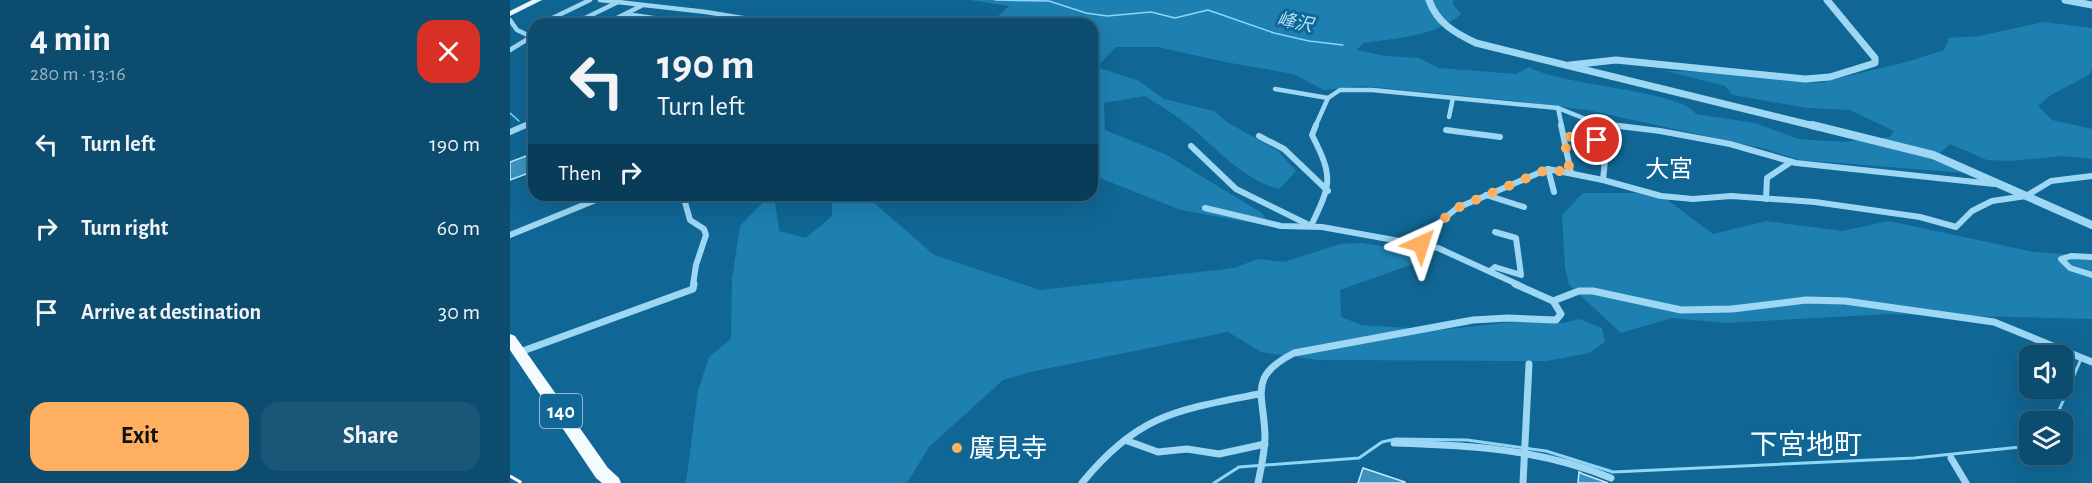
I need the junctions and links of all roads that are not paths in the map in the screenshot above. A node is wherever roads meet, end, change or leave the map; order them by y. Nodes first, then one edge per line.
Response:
1 (538, 0) edge
2 (590, 0) edge
3 (600, 0) edge
4 (1429, 0) edge
5 (1827, 0) edge
6 (2065, 0) edge
7 (618, 2) junction
8 (643, 5) junction
9 (2092, 5) edge
10 (510, 9) edge
11 (520, 9) junction
12 (510, 14) edge
13 (626, 14) junction
14 (552, 18) edge
15 (585, 18) edge
16 (618, 18) edge
17 (653, 18) edge
18 (743, 18) edge
19 (510, 20) edge
20 (528, 36) edge
21 (528, 40) edge
22 (510, 45) edge
23 (516, 45) junction
24 (510, 50) edge
25 (1567, 65) junction
26 (1275, 89) dead end
27 (1328, 98) junction
28 (1453, 98) junction
29 (1558, 108) junction
30 (1449, 117) dead end
31 (528, 124) edge
32 (1598, 124) junction
33 (1446, 130) dead end
34 (510, 132) edge
35 (1259, 136) dead end
36 (1564, 136) junction
37 (1500, 137) dead end
38 (1191, 146) dead end
39 (1605, 160) dead end
40 (1791, 162) junction
41 (1548, 169) junction
42 (1570, 173) junction
43 (2092, 176) edge
44 (1604, 180) junction
45 (1998, 185) junction
46 (1328, 190) junction
47 (1554, 192) dead end
48 (1485, 195) junction
49 (2026, 196) junction
50 (1766, 199) junction
51 (593, 201) edge
52 (684, 201) edge
53 (1524, 207) dead end
54 (1205, 208) dead end
55 (2092, 225) edge
56 (1311, 226) junction
57 (1495, 232) dead end
58 (510, 235) edge
59 (1421, 244) junction
60 (2092, 257) edge
61 (1490, 271) junction
62 (2092, 275) edge
63 (1553, 301) junction
64 (510, 339) edge
65 (520, 352) junction
66 (2092, 362) edge
67 (1529, 364) dead end
68 (1259, 394) junction
69 (1125, 440) junction
70 (1394, 443) dead end
71 (1265, 444) junction
72 (1525, 452) junction
73 (1951, 458) dead end
74 (1611, 477) dead end
75 (613, 483) edge
76 (1082, 483) edge
77 (1258, 483) edge
78 (1523, 483) edge
79 (1966, 483) edge

1 - 11 main road
2 - 14 street
3 - 7 street
4 - 25 street
5 - 25 street
6 - 9 street
7 - 8 street
7 - 15 street
8 - 13 street
8 - 18 street
10 - 11 street
11 - 12 main road
13 - 16 street
13 - 17 street
19 - 20 street
21 - 23 street
22 - 23 street
23 - 24 street
25 - 45 street
26 - 27 street
27 - 28 street
27 - 46 street
28 - 29 street
28 - 30 street
29 - 32 street
29 - 36 street
31 - 34 street
32 - 36 street
32 - 40 street
33 - 37 street
35 - 46 street
36 - 42 street
38 - 56 street
39 - 44 street
40 - 45 street
40 - 50 street
41 - 42 street
41 - 47 street
41 - 48 street
42 - 44 street
43 - 49 street
44 - 50 street
45 - 49 street
46 - 56 street
48 - 53 street
48 - 59 street
49 - 50 street
49 - 55 street
51 - 58 street
52 - 65 street
54 - 56 street
56 - 59 street
57 - 61 street
59 - 61 street
60 - 62 street
61 - 63 street
63 - 66 street
63 - 68 street
64 - 65 highway, 140
65 - 75 highway, 140
67 - 72 street
68 - 69 street
68 - 71 street
69 - 71 street
69 - 76 street
70 - 72 street
71 - 77 street
72 - 74 street
72 - 78 street
73 - 79 street

